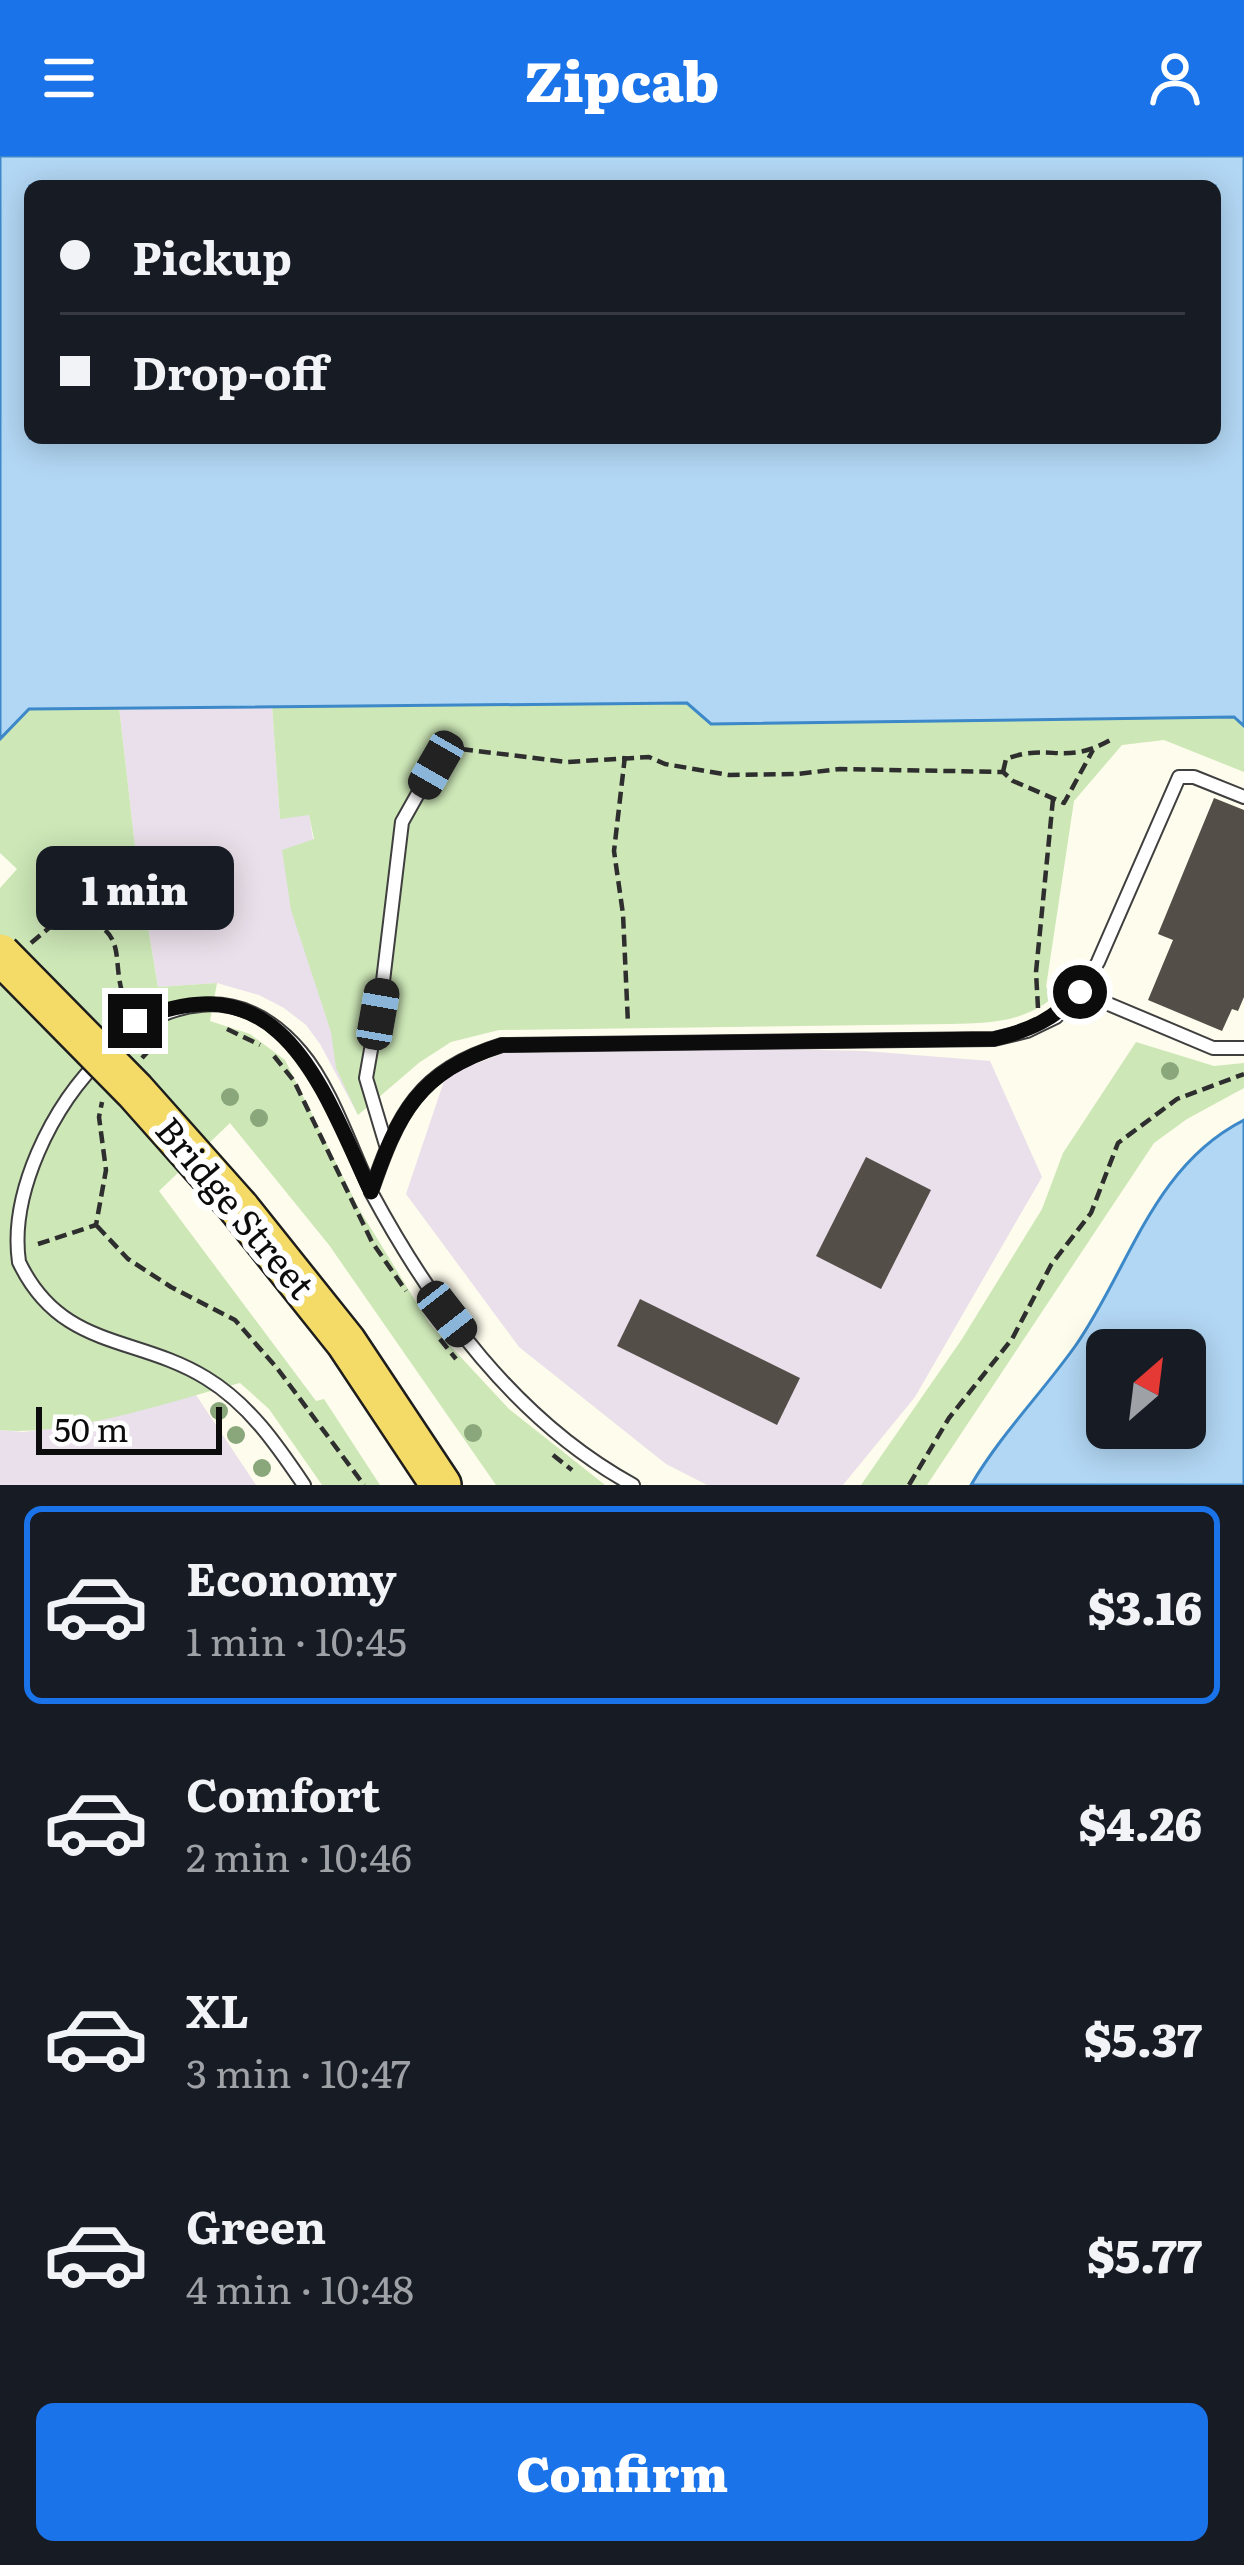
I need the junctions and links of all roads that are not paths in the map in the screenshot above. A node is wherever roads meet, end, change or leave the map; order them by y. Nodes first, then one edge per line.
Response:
1 (443, 749) road end
2 (1244, 797) edge
3 (14, 950) edge
4 (1080, 992) junction
5 (1244, 1048) edge
6 (59, 1086) dead end
7 (386, 1146) junction
8 (18, 1164) dead end
9 (371, 1192) junction
10 (304, 1485) edge
11 (441, 1485) edge
12 (633, 1485) edge

1 - 7 lane
2 - 4 lane
3 - 11 main road, Bridge Street, bridge
4 - 5 lane
4 - 7 lane
6 - 9 lane
7 - 9 lane
8 - 10 lane
9 - 12 lane

